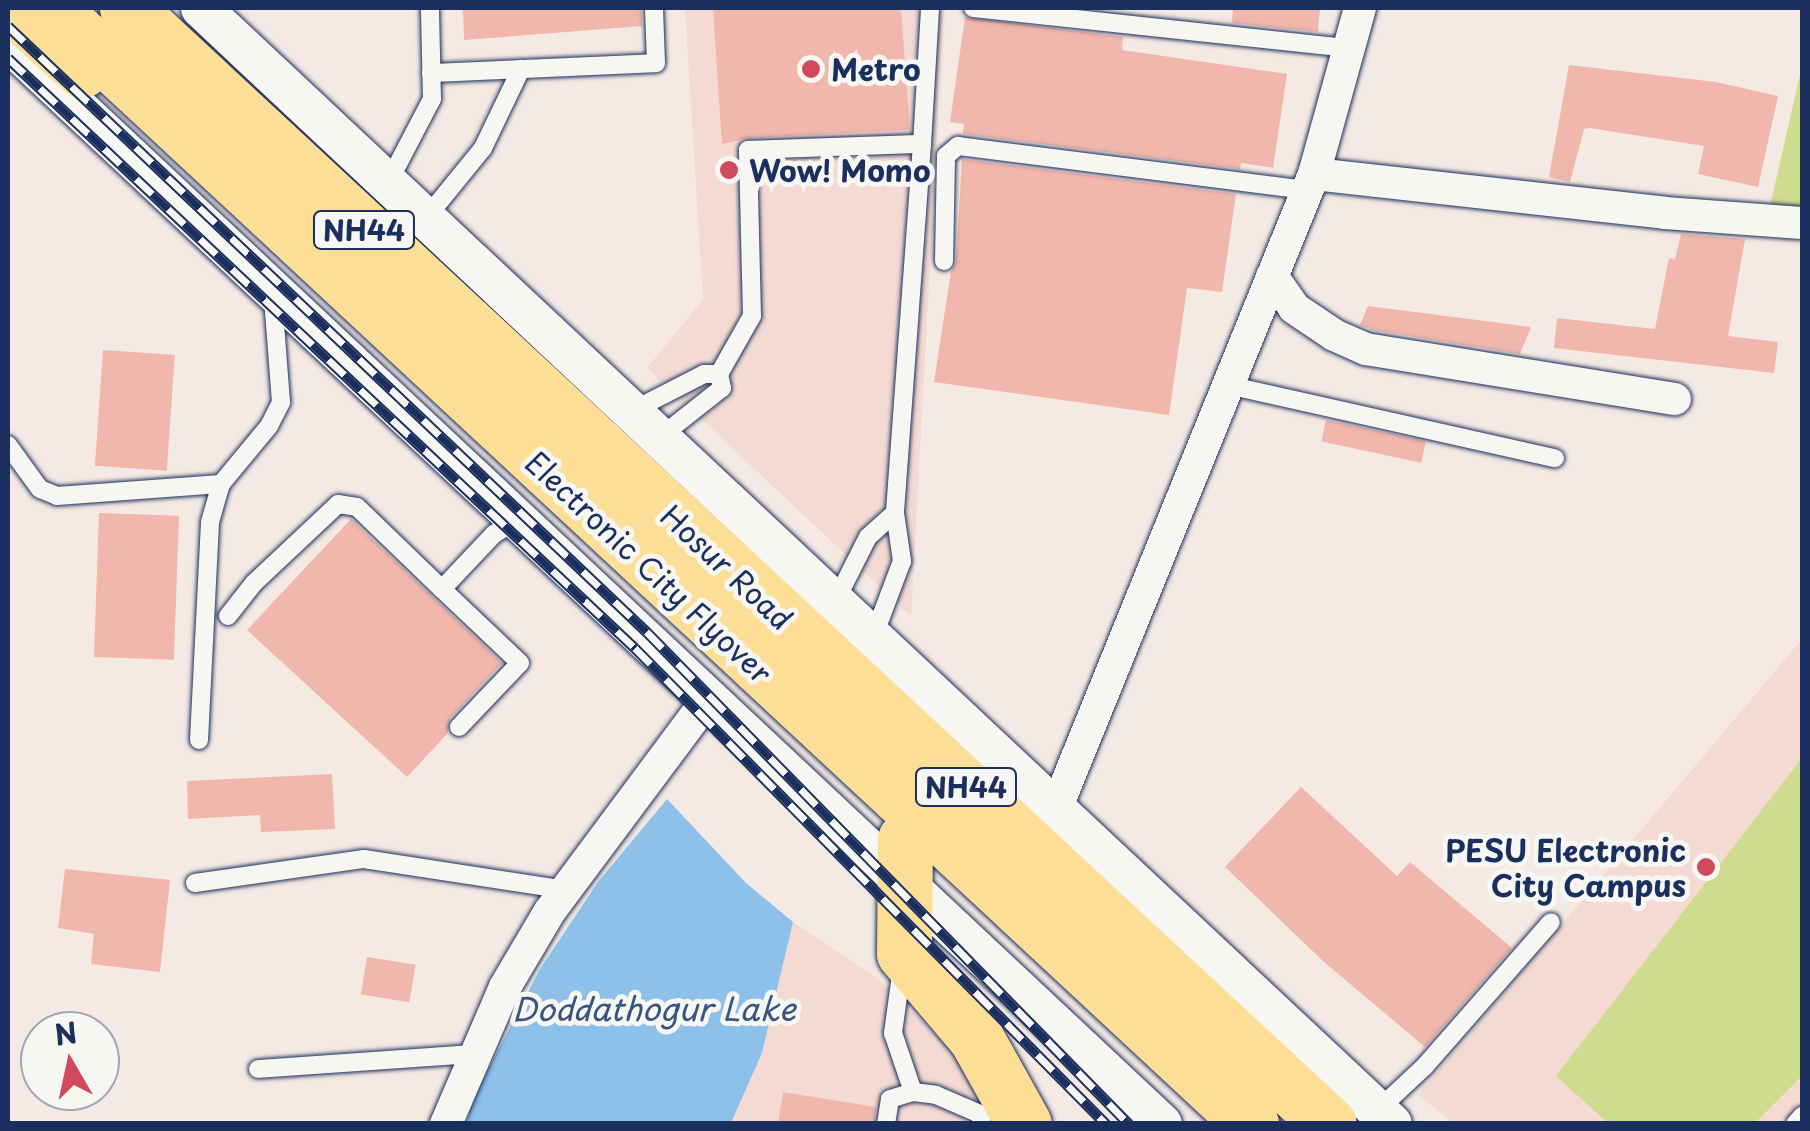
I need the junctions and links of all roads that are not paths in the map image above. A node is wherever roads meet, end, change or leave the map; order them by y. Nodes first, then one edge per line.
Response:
1 (14, 8) edge
2 (51, 8) edge
3 (97, 8) edge
4 (127, 8) edge
5 (201, 8) edge
6 (430, 8) edge
7 (654, 8) edge
8 (930, 8) edge
9 (973, 8) edge
10 (1360, 8) edge
11 (8, 42) edge
12 (1349, 48) junction
13 (521, 69) junction
14 (431, 73) junction
15 (922, 144) junction
16 (397, 166) junction
17 (1310, 182) junction
18 (426, 218) junction
19 (1802, 223) edge
20 (944, 261) dead end
21 (1272, 276) junction
22 (281, 299) junction
23 (719, 374) junction
24 (1232, 386) junction
25 (1675, 398) dead end
26 (646, 424) junction
27 (8, 444) edge
28 (1555, 458) dead end
29 (221, 484) junction
30 (895, 513) junction
31 (516, 520) junction
32 (442, 589) junction
33 (835, 602) junction
34 (228, 616) dead end
35 (873, 638) junction
36 (708, 699) junction
37 (458, 727) dead end
38 (199, 740) dead end
39 (1056, 809) junction
40 (905, 861) junction
41 (195, 883) dead end
42 (566, 890) junction
43 (1551, 922) dead end
44 (904, 953) junction
45 (474, 1054) junction
46 (258, 1069) dead end
47 (914, 1092) junction
48 (1802, 1116) edge
49 (1366, 1119) edge
50 (446, 1124) edge
51 (886, 1124) edge
52 (982, 1124) edge
53 (1024, 1124) edge
54 (1162, 1124) edge
55 (1212, 1124) edge
56 (1251, 1124) edge
57 (1295, 1124) edge
58 (1795, 1124) edge

1 - 40 highway, NH44
2 - 56 highway, Electronic City Flyover
3 - 57 highway, Electronic City Flyover
4 - 49 highway, Hosur Road / NH44
5 - 16 street, Hosur Road
6 - 14 lane
7 - 13 lane
8 - 15 lane
9 - 12 lane
10 - 12 street
11 - 22 street
12 - 17 street
13 - 14 lane
13 - 18 lane
14 - 16 lane
15 - 23 lane
15 - 30 lane
16 - 18 street, Hosur Road
17 - 19 street
17 - 20 lane
17 - 21 street
18 - 26 street, Hosur Road
21 - 24 street
21 - 25 street
22 - 29 lane
22 - 31 street
23 - 26 lane
23 - 26 lane
24 - 28 lane
24 - 39 street
26 - 33 street, Hosur Road
27 - 29 lane
29 - 38 lane
30 - 33 lane
30 - 35 lane
31 - 32 lane
31 - 36 street
32 - 34 lane
32 - 37 lane
33 - 35 street, Hosur Road
35 - 39 street, Hosur Road
36 - 40 street
36 - 42 street
39 - 49 street, Hosur Road
40 - 44 highway
40 - 54 street
40 - 55 highway, NH44
41 - 42 lane
42 - 45 street
43 - 49 lane
44 - 47 lane
44 - 53 highway
45 - 46 lane
45 - 50 street
47 - 51 lane
47 - 52 lane
48 - 58 lane

